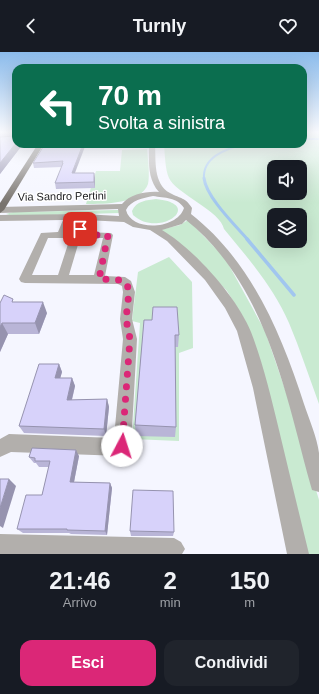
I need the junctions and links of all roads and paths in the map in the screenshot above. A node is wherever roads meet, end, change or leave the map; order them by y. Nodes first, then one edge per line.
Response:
1 (34, 155) edge
2 (153, 155) edge
3 (154, 181) junction
4 (145, 195) junction
5 (169, 196) junction
6 (123, 206) junction
7 (0, 210) edge
8 (187, 216) junction
9 (68, 217) junction
10 (82, 217) junction
11 (0, 218) edge
12 (125, 219) junction
13 (152, 228) junction
14 (62, 235) junction
15 (78, 235) junction
16 (62, 279) junction
17 (99, 279) junction
18 (0, 448) edge
19 (319, 483) edge
20 (0, 544) edge
21 (174, 549) dead end
22 (96, 550) edge
23 (298, 554) edge

1 - 7 main road
2 - 3 street
3 - 4 street
3 - 5 street
4 - 5 street
4 - 6 street
5 - 8 street
6 - 7 street, Via Sandro Pertini
6 - 12 street
8 - 13 street
8 - 19 street
9 - 10 street, Via Sandro Pertini
9 - 11 street, Via Sandro Pertini
9 - 14 street
10 - 12 street, Via Sandro Pertini
10 - 15 street
12 - 13 street, Via Sandro Pertini
13 - 23 street
14 - 15 street
14 - 16 street
15 - 16 street
15 - 17 street
16 - 17 street
17 - 18 street
20 - 22 street
21 - 22 street

